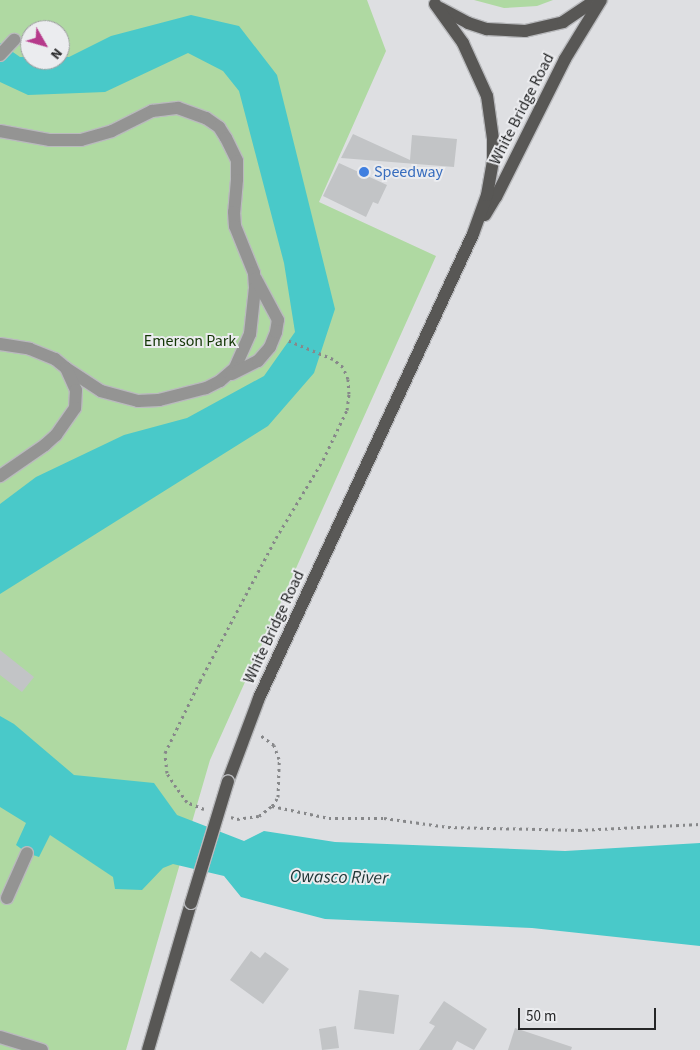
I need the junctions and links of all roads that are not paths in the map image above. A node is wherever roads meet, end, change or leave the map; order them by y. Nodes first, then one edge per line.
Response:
1 (596, 0) edge
2 (601, 0) edge
3 (433, 2) edge
4 (14, 40) dead end
5 (0, 55) edge
6 (0, 131) edge
7 (473, 234) junction
8 (254, 274) junction
9 (0, 344) edge
10 (66, 368) junction
11 (220, 380) junction
12 (0, 476) edge
13 (27, 853) dead end
14 (6, 898) dead end
15 (0, 1037) edge
16 (42, 1050) edge
17 (148, 1050) edge

1 - 3 main road
2 - 7 main road, White Bridge Road
3 - 7 main road, White Bridge Road
4 - 5 lane
6 - 8 lane
7 - 17 main road, White Bridge Road, bridge
8 - 11 lane
8 - 11 lane
9 - 10 lane
10 - 11 lane
10 - 12 lane
13 - 14 lane
15 - 16 lane

